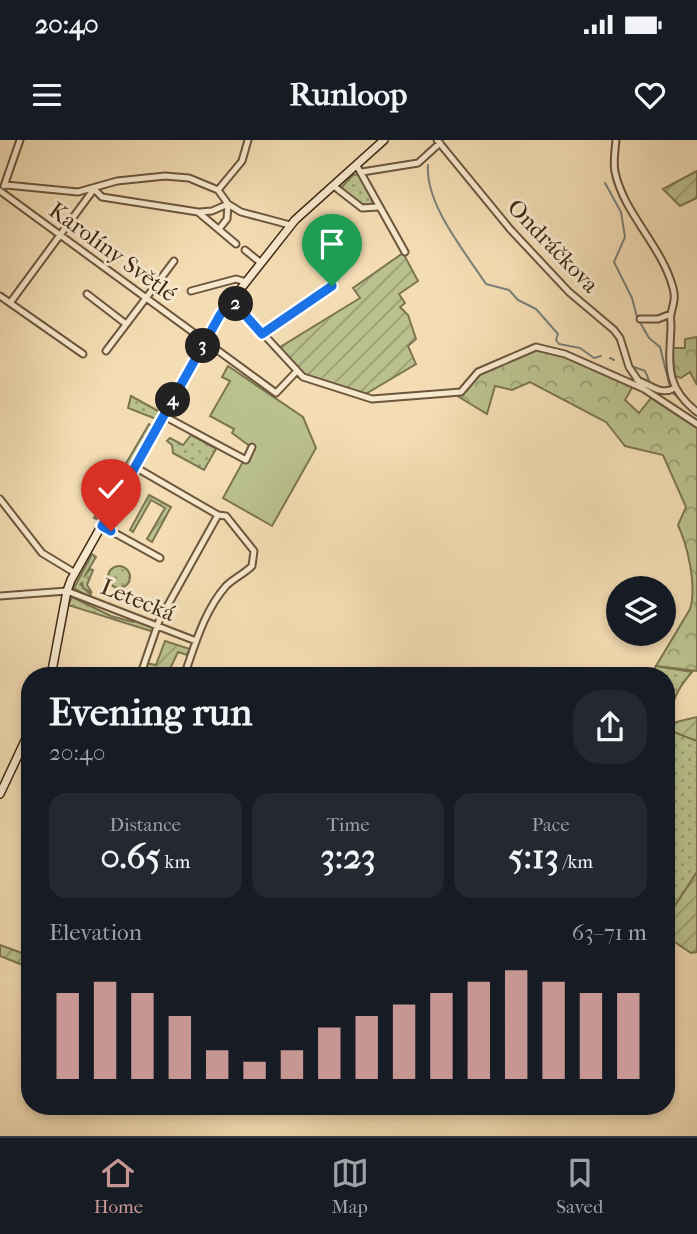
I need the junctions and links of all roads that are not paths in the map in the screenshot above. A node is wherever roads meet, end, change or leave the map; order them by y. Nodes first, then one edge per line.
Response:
1 (20, 140) edge
2 (248, 140) edge
3 (384, 140) edge
4 (616, 140) edge
5 (439, 142) edge
6 (359, 169) junction
7 (6, 185) junction
8 (335, 187) junction
9 (94, 189) junction
10 (218, 190) junction
11 (0, 191) edge
12 (228, 204) junction
13 (378, 207) junction
14 (198, 212) junction
15 (290, 225) junction
16 (219, 229) junction
17 (61, 236) junction
18 (236, 244) dead end
19 (245, 250) dead end
20 (405, 252) dead end
21 (174, 261) dead end
22 (261, 263) junction
23 (246, 282) junction
24 (332, 286) dead end
25 (191, 291) dead end
26 (87, 294) dead end
27 (0, 296) edge
28 (146, 298) junction
29 (231, 299) junction
30 (10, 303) junction
31 (671, 314) junction
32 (640, 319) dead end
33 (127, 324) junction
34 (262, 334) junction
35 (206, 341) junction
36 (106, 351) dead end
37 (83, 354) dead end
38 (296, 372) junction
39 (635, 379) junction
40 (644, 389) junction
41 (672, 390) junction
42 (697, 412) edge
43 (164, 416) junction
44 (697, 425) edge
45 (252, 447) dead end
46 (135, 467) junction
47 (0, 499) edge
48 (221, 516) junction
49 (102, 526) junction
50 (160, 558) dead end
51 (75, 573) junction
52 (67, 590) junction
53 (0, 596) edge
54 (157, 627) junction
55 (196, 641) junction
56 (53, 667) edge
57 (143, 667) edge
58 (187, 667) edge
59 (21, 749) edge
60 (0, 794) edge

1 - 7 street
2 - 10 street
3 - 6 street
4 - 31 street
5 - 6 street
5 - 39 street, Ondráčkova
6 - 8 street
6 - 13 street
7 - 9 street
7 - 11 street
8 - 13 street
8 - 15 street
9 - 10 street
9 - 14 street
9 - 17 street
10 - 12 street
11 - 17 street, Karolíny Světlé
12 - 14 street
12 - 15 street
12 - 16 street
13 - 20 street
14 - 16 street
15 - 22 street
16 - 18 street
17 - 28 street, Karolíny Světlé
17 - 30 street
19 - 22 street
21 - 28 street
22 - 23 street
23 - 25 street
23 - 29 street
24 - 34 street
26 - 33 street
27 - 30 street
28 - 33 street
28 - 35 street, Karolíny Světlé
29 - 34 street
29 - 35 street
30 - 37 street
31 - 32 street
31 - 41 street
33 - 36 street
34 - 38 street
35 - 38 street, Karolíny Světlé
35 - 43 street
38 - 40 street
39 - 40 street, Ondráčkova
39 - 41 street
40 - 44 street, Ondráčkova
41 - 42 street
43 - 45 street
43 - 46 street
46 - 48 street
46 - 49 street
47 - 51 street
48 - 54 street
48 - 55 street
49 - 50 street
49 - 51 street
51 - 52 street
52 - 53 street
52 - 54 street, Letecká
52 - 56 street
54 - 55 street, Letecká
54 - 57 street
55 - 58 street
59 - 60 street

